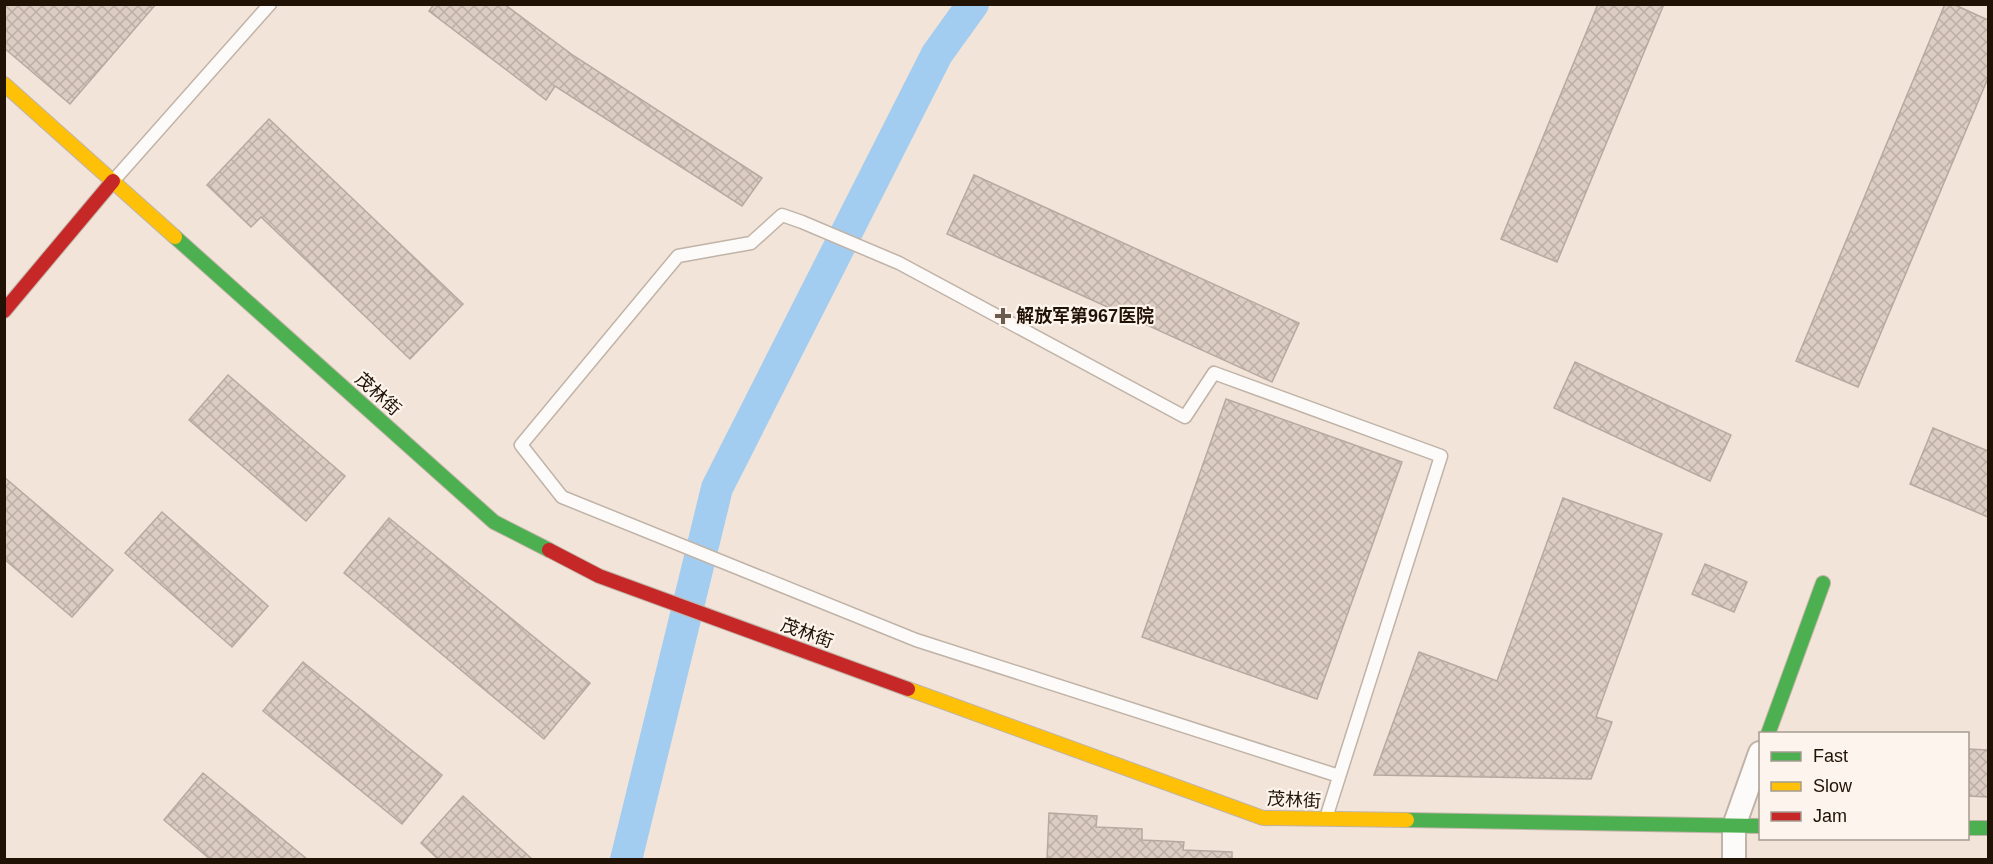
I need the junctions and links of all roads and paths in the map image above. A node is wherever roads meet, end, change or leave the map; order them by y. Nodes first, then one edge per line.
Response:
1 (270, 4) edge
2 (4, 84) edge
3 (113, 181) junction
4 (4, 311) edge
5 (1823, 583) dead end
6 (1769, 732) edge
7 (1759, 758) edge
8 (1339, 777) junction
9 (1325, 819) junction
10 (1734, 826) junction
11 (1759, 826) edge
12 (1969, 828) edge
13 (1989, 828) edge
14 (1734, 860) edge

1 - 3 lane
2 - 3 street, 茂林街
3 - 4 street
3 - 9 street, 茂林街
5 - 6 street
7 - 10 street
8 - 8 lane
8 - 9 lane
9 - 10 street, 茂林街
10 - 11 street, 茂林街
10 - 14 street
12 - 13 street

